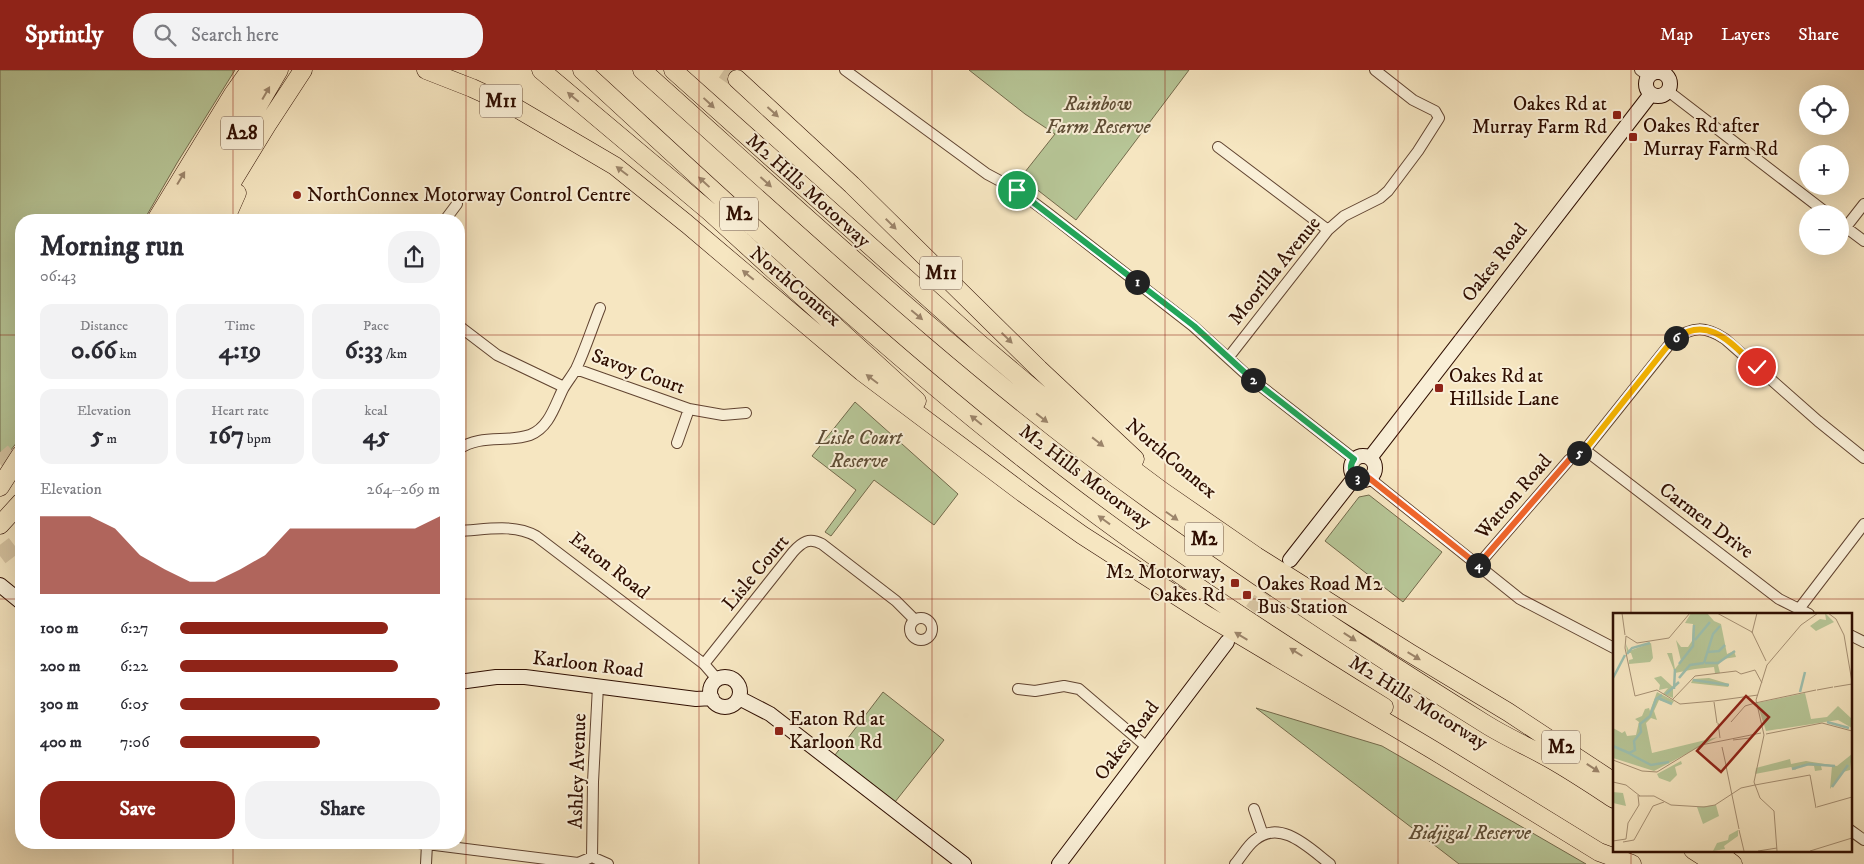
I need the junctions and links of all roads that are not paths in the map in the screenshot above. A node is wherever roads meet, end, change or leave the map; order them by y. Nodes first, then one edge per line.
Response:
1 (250, 70) edge
2 (263, 70) edge
3 (279, 70) edge
4 (303, 70) edge
5 (426, 70) edge
6 (541, 70) edge
7 (582, 70) edge
8 (642, 70) edge
9 (673, 70) edge
10 (846, 70) edge
11 (1375, 70) edge
12 (1667, 72) edge
13 (1644, 73) edge
14 (737, 79) tunnel mouth
15 (1668, 91) junction
16 (1651, 94) junction
17 (257, 141) junction
18 (1218, 147) dead end
19 (457, 204) dead end
20 (1864, 204) edge
21 (1816, 205) edge
22 (160, 214) edge
23 (178, 214) edge
24 (195, 214) edge
25 (214, 214) edge
26 (227, 214) edge
27 (449, 214) edge
28 (1849, 219) edge
29 (1328, 230) junction
30 (1849, 230) edge
31 (1864, 242) edge
32 (600, 308) dead end
33 (465, 331) edge
34 (1228, 358) junction
35 (576, 369) junction
36 (564, 387) junction
37 (689, 409) junction
38 (746, 413) dead end
39 (677, 444) dead end
40 (465, 446) edge
41 (1585, 450) junction
42 (1370, 458) junction
43 (1864, 458) edge
44 (1354, 459) junction
45 (15, 463) edge
46 (15, 476) edge
47 (1362, 478) junction
48 (0, 487) edge
49 (1023, 493) junction
50 (0, 495) edge
51 (15, 509) edge
52 (1864, 524) edge
53 (0, 525) edge
54 (465, 531) edge
55 (1256, 556) junction
56 (1290, 560) dead end
57 (1478, 565) junction
58 (0, 585) edge
59 (15, 597) edge
60 (1799, 608) junction
61 (1808, 613) edge
62 (915, 620) dead end
63 (1852, 636) edge
64 (1227, 642) dead end
65 (1864, 642) edge
66 (1613, 647) edge
67 (704, 664) junction
68 (718, 679) junction
69 (465, 681) edge
70 (598, 686) junction
71 (1018, 689) dead end
72 (712, 698) junction
73 (739, 698) junction
74 (1148, 748) junction
75 (1613, 781) edge
76 (1613, 799) edge
77 (1254, 809) dead end
78 (1852, 831) edge
79 (1263, 835) junction
80 (1864, 840) edge
81 (427, 849) edge
82 (465, 849) edge
83 (1613, 849) edge
84 (1617, 852) edge
85 (1696, 852) edge
86 (1718, 852) edge
87 (592, 857) junction
88 (426, 864) edge
89 (608, 864) edge
90 (964, 864) edge
91 (1059, 864) edge
92 (1235, 864) edge
93 (1330, 864) edge
94 (1632, 864) edge
95 (1636, 864) edge
96 (1715, 864) edge
97 (1733, 864) edge

22 -> 1 highway
2 - 23 highway
24 -> 3 highway, A28
4 - 17 highway, A28
49 -> 5 highway, NorthConnex / M11
49 -> 6 highway, M2
83 -> 7 highway, M2 Hills Motorway / M2
8 -> 76 highway, M2 Hills Motorway / M2
9 -> 55 highway, M2
10 - 34 street
11 - 29 street, Moorilla Avenue
12 - 13 main road
12 - 15 main road
13 - 16 main road
14 -> 55 highway, NorthConnex / M11
15 - 16 main road
15 - 21 street
16 - 42 main road, Oakes Road
17 - 25 highway, A28
17 - 26 highway
18 - 29 street
19 - 27 street
20 - 28 street
29 - 34 street, Moorilla Avenue
30 - 31 street
32 - 35 street
33 - 36 street
34 - 44 street
35 - 36 street
35 - 37 street, Savoy Court
36 - 40 street
37 - 38 street, Savoy Court
37 - 39 street, Savoy Court
41 - 43 street, Watton Road
41 - 57 street, Watton Road
41 - 60 street, Carmen Drive
42 - 44 main road
42 - 47 main road
44 - 47 main road
45 - 48 highway
46 - 50 highway
47 - 56 main road
47 - 57 street
94 -> 49 highway, M2
51 - 53 highway
52 - 60 street
54 - 67 street, Eaton Road
55 -> 75 highway, M2 Hills Motorway / M2
57 - 66 street
58 - 59 main road
60 - 61 street, Carmen Drive
62 - 67 street, Lisle Court
63 - 65 street
64 - 74 main road, Oakes Road
67 - 68 street, Eaton Road
68 - 72 main road
68 - 73 main road
69 - 70 main road, Karloon Road
70 - 72 main road, Karloon Road
70 - 87 street, Ashley Avenue
71 - 74 street
72 - 73 main road
73 - 90 main road
74 - 91 main road, Oakes Road
77 - 79 street
78 - 80 street
79 - 92 street
79 - 93 street
81 - 88 street
82 - 87 street, Ashley Avenue
84 - 95 highway, M2 Hills Motorway / M2
85 - 96 highway
86 - 97 highway
87 - 89 street, Ashley Avenue

